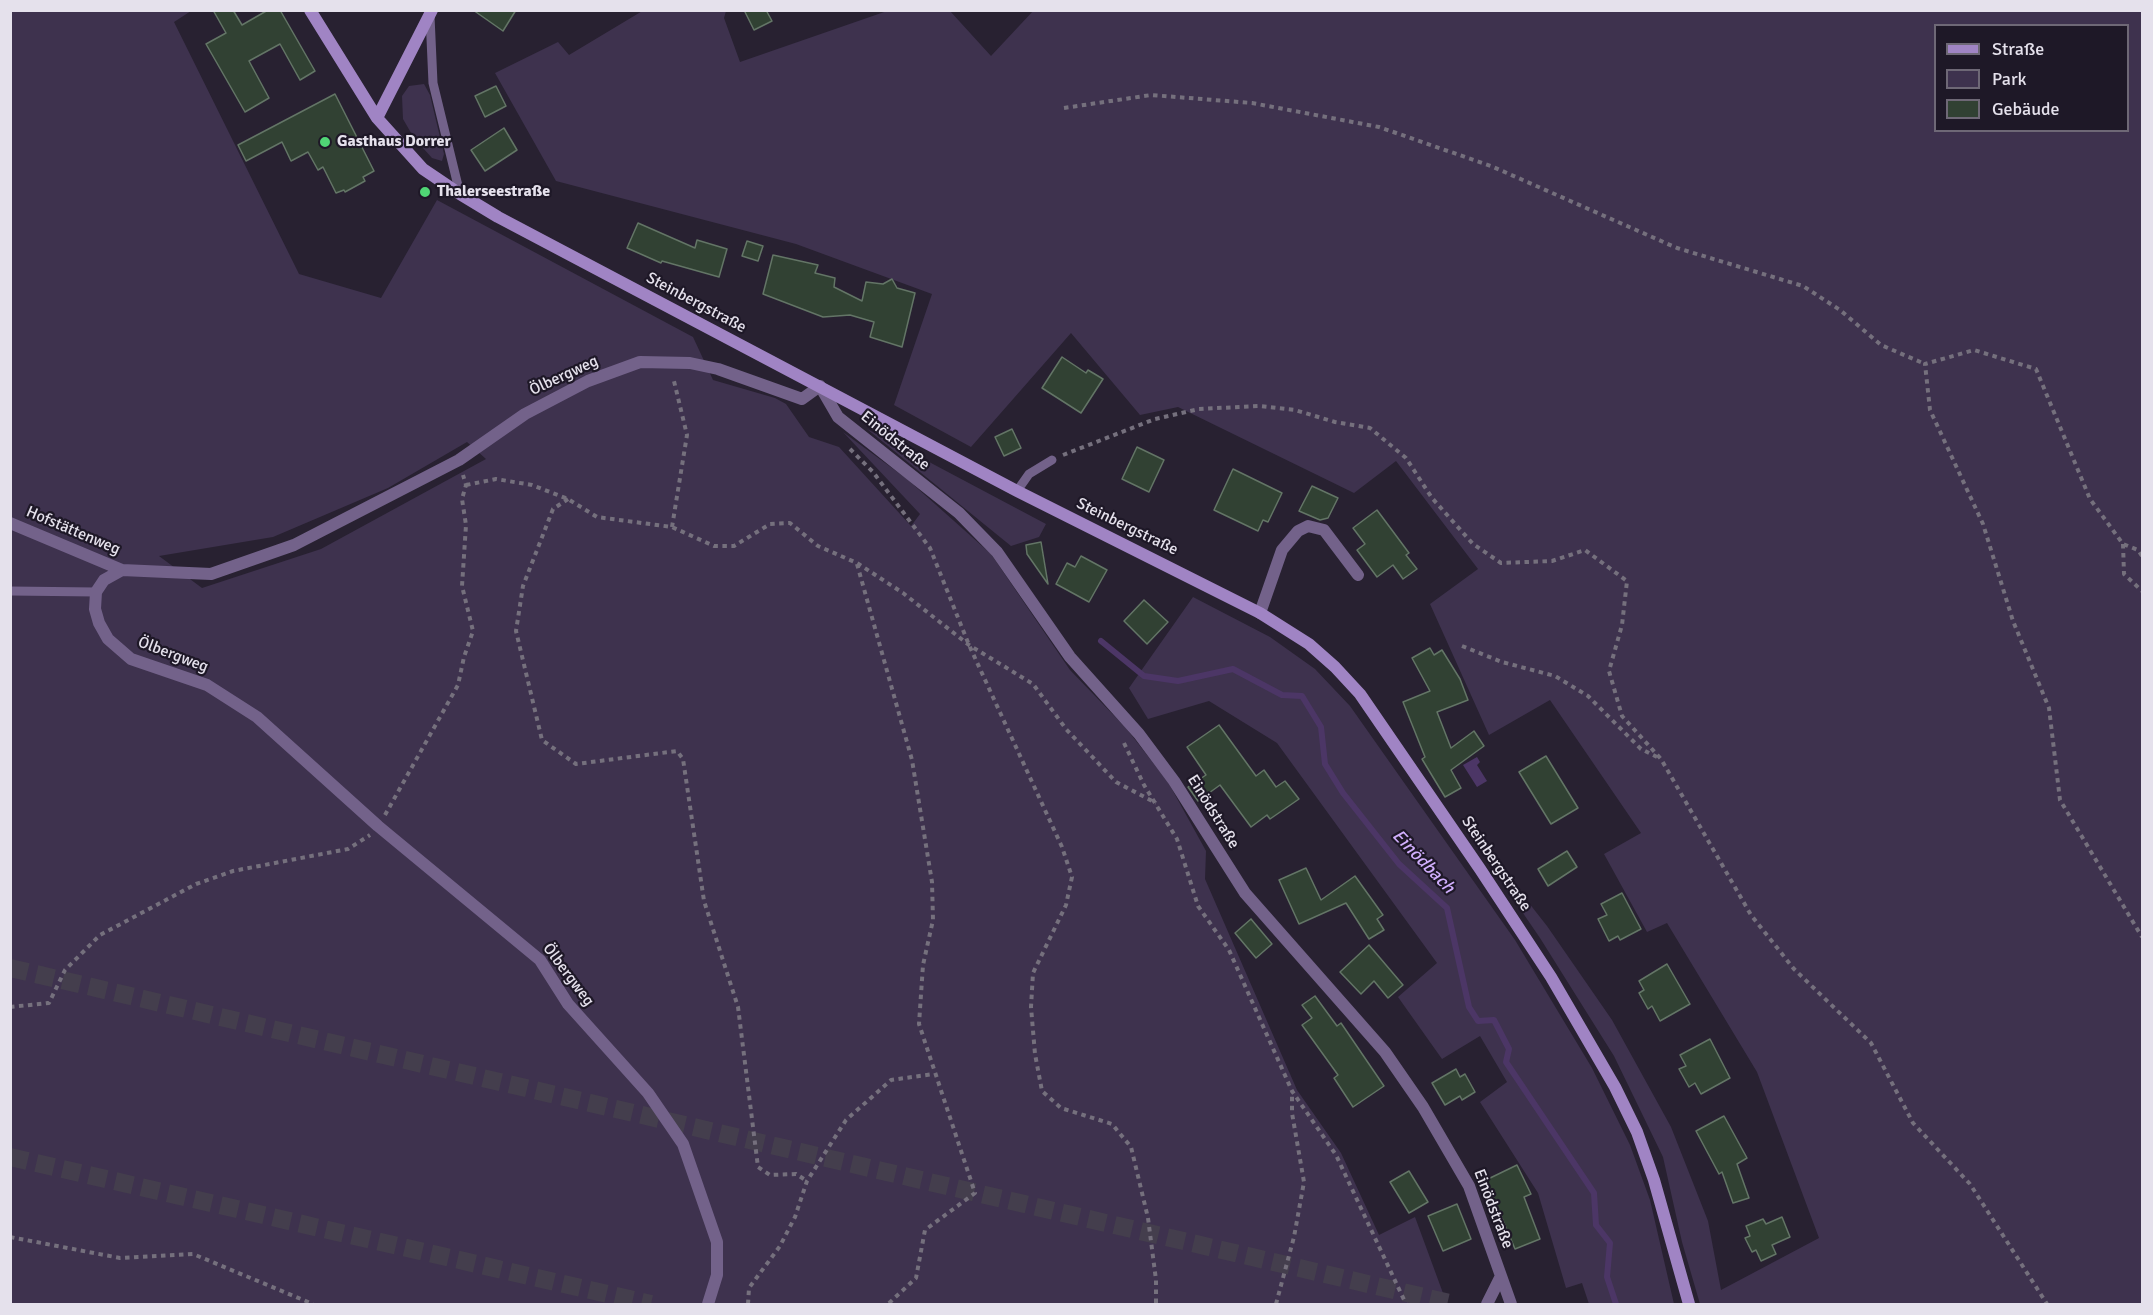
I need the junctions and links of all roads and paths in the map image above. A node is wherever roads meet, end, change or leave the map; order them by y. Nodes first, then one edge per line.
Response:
1 (310, 10) edge
2 (431, 12) edge
3 (1065, 108) dead end
4 (377, 118) junction
5 (460, 194) junction
6 (670, 363) junction
7 (1925, 364) junction
8 (820, 386) junction
9 (848, 447) dead end
10 (1052, 460) joint
11 (466, 485) dead end
12 (1017, 491) junction
13 (568, 499) junction
14 (10, 523) edge
15 (672, 527) junction
16 (2123, 544) junction
17 (2140, 550) edge
18 (2142, 556) edge
19 (857, 563) junction
20 (122, 570) junction
21 (1358, 575) dead end
22 (10, 591) edge
23 (2142, 591) edge
24 (96, 592) junction
25 (1260, 613) junction
26 (969, 645) junction
27 (1462, 646) dead end
28 (1123, 741) dead end
29 (1661, 759) junction
30 (1156, 803) junction
31 (2142, 937) edge
32 (49, 1003) dead end
33 (10, 1006) edge
34 (934, 1074) junction
35 (1292, 1091) junction
36 (807, 1181) junction
37 (10, 1237) edge
38 (1501, 1276) junction
39 (313, 1305) edge
40 (708, 1305) edge
41 (747, 1305) edge
42 (888, 1305) edge
43 (1156, 1305) edge
44 (1276, 1305) edge
45 (1406, 1305) edge
46 (1487, 1305) edge
47 (1511, 1305) edge
48 (1689, 1305) edge
49 (2047, 1305) edge

1 - 4 main road, Steinbergstraße
2 - 4 main road
2 - 5 lane
3 - 7 path
4 - 5 main road, Steinbergstraße
5 - 8 main road, Steinbergstraße
6 - 8 street, Ölbergweg
6 - 15 path
6 - 20 street, Ölbergweg
7 - 16 path
7 - 31 path
8 - 12 main road, Steinbergstraße
8 - 38 street, Einödstraße
9 - 26 path
10 - 12 lane
10 - 29 path
11 - 13 path
12 - 25 main road, Steinbergstraße
13 - 15 path
13 - 36 path
14 - 20 street, Hofstättenweg
15 - 19 path
16 - 17 path
16 - 23 path
17 - 18 path
19 - 26 path
19 - 34 path
20 - 24 street
21 - 25 street
22 - 24 lane
24 - 40 street, Ölbergweg
25 - 48 main road, Steinbergstraße
26 - 30 path
26 - 43 path
27 - 29 path
28 - 30 path
29 - 49 path
30 - 35 path
32 - 33 path
34 - 36 path
34 - 42 path
35 - 44 path
35 - 45 path
36 - 41 path
37 - 39 path
38 - 46 street
38 - 47 street, Einödstraße

